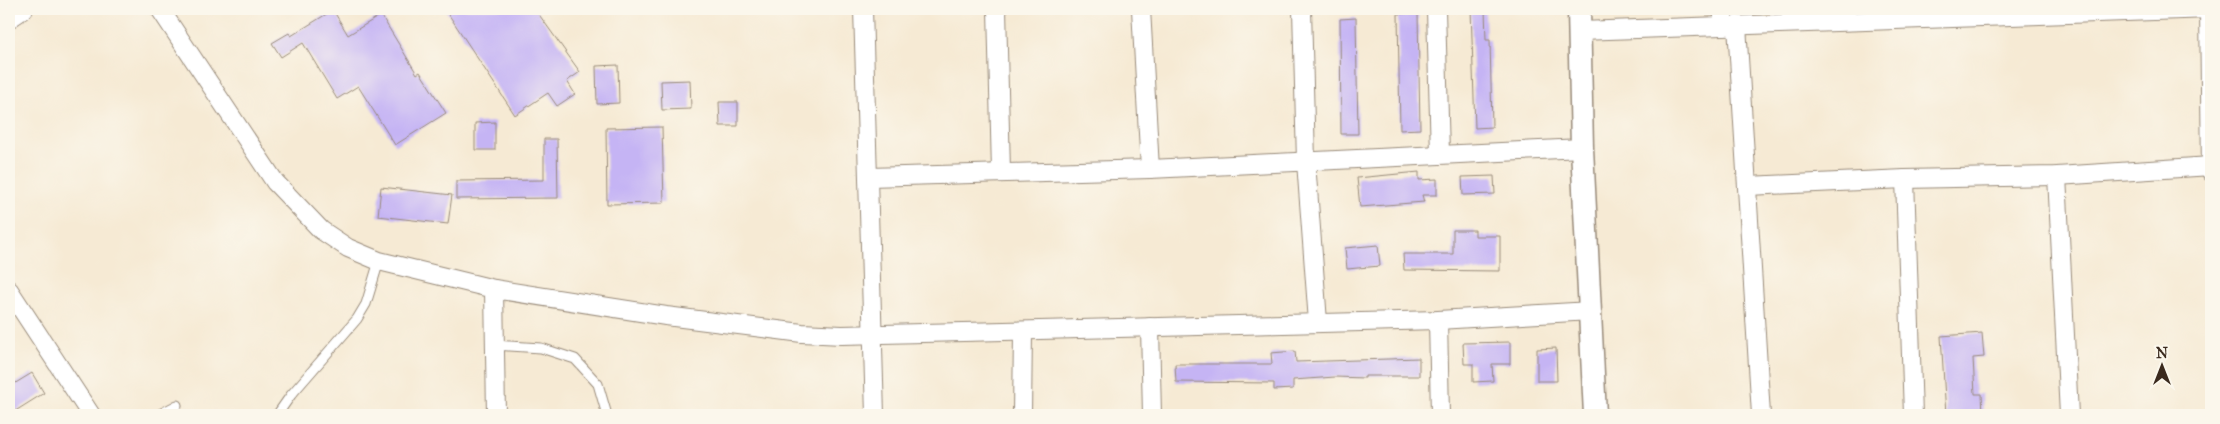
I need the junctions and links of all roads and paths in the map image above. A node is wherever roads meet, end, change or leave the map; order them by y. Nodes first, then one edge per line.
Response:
1 (24, 9) edge
2 (160, 9) edge
3 (863, 9) edge
4 (997, 9) edge
5 (1141, 9) edge
6 (1302, 9) edge
7 (1436, 9) edge
8 (1579, 9) edge
9 (2210, 9) edge
10 (2108, 10) edge
11 (1976, 13) edge
12 (1831, 16) edge
13 (9, 19) edge
14 (1728, 20) edge
15 (1580, 32) junction
16 (1582, 148) junction
17 (1440, 154) junction
18 (1306, 162) junction
19 (2211, 166) edge
20 (1150, 169) junction
21 (1001, 172) junction
22 (2211, 172) edge
23 (2057, 176) junction
24 (869, 177) junction
25 (1905, 179) junction
26 (1747, 186) junction
27 (379, 261) junction
28 (494, 289) junction
29 (9, 290) edge
30 (1591, 311) junction
31 (1438, 320) junction
32 (1318, 322) junction
33 (1150, 327) junction
34 (1023, 331) junction
35 (872, 335) junction
36 (494, 345) junction
37 (177, 405) dead end
38 (91, 415) edge
39 (158, 415) edge
40 (277, 415) edge
41 (496, 415) edge
42 (607, 415) edge
43 (875, 415) edge
44 (1022, 415) edge
45 (1152, 415) edge
46 (1440, 415) edge
47 (1596, 415) edge
48 (1761, 415) edge
49 (1913, 415) edge
50 (2069, 415) edge

1 - 13 street
2 - 27 street
3 - 24 street
4 - 21 street
5 - 20 street
6 - 18 street
7 - 17 street
8 - 15 street
9 - 10 street
9 - 19 street
10 - 11 street
11 - 12 street
12 - 14 street
14 - 15 street
14 - 26 street
15 - 16 street
16 - 17 street
16 - 30 street
17 - 18 street
18 - 20 street
18 - 32 street
19 - 22 street
19 - 23 street
20 - 21 street
21 - 24 street
23 - 25 street
23 - 50 street
24 - 35 street
25 - 26 street
25 - 49 street
26 - 48 street
27 - 28 street
27 - 40 lane
28 - 35 street
28 - 36 street
29 - 38 street
30 - 31 street
30 - 47 street
31 - 32 street
31 - 46 street
32 - 33 street
33 - 34 street
33 - 45 street
34 - 35 street
34 - 44 street
35 - 43 street
36 - 41 street
36 - 42 lane
37 - 39 lane

